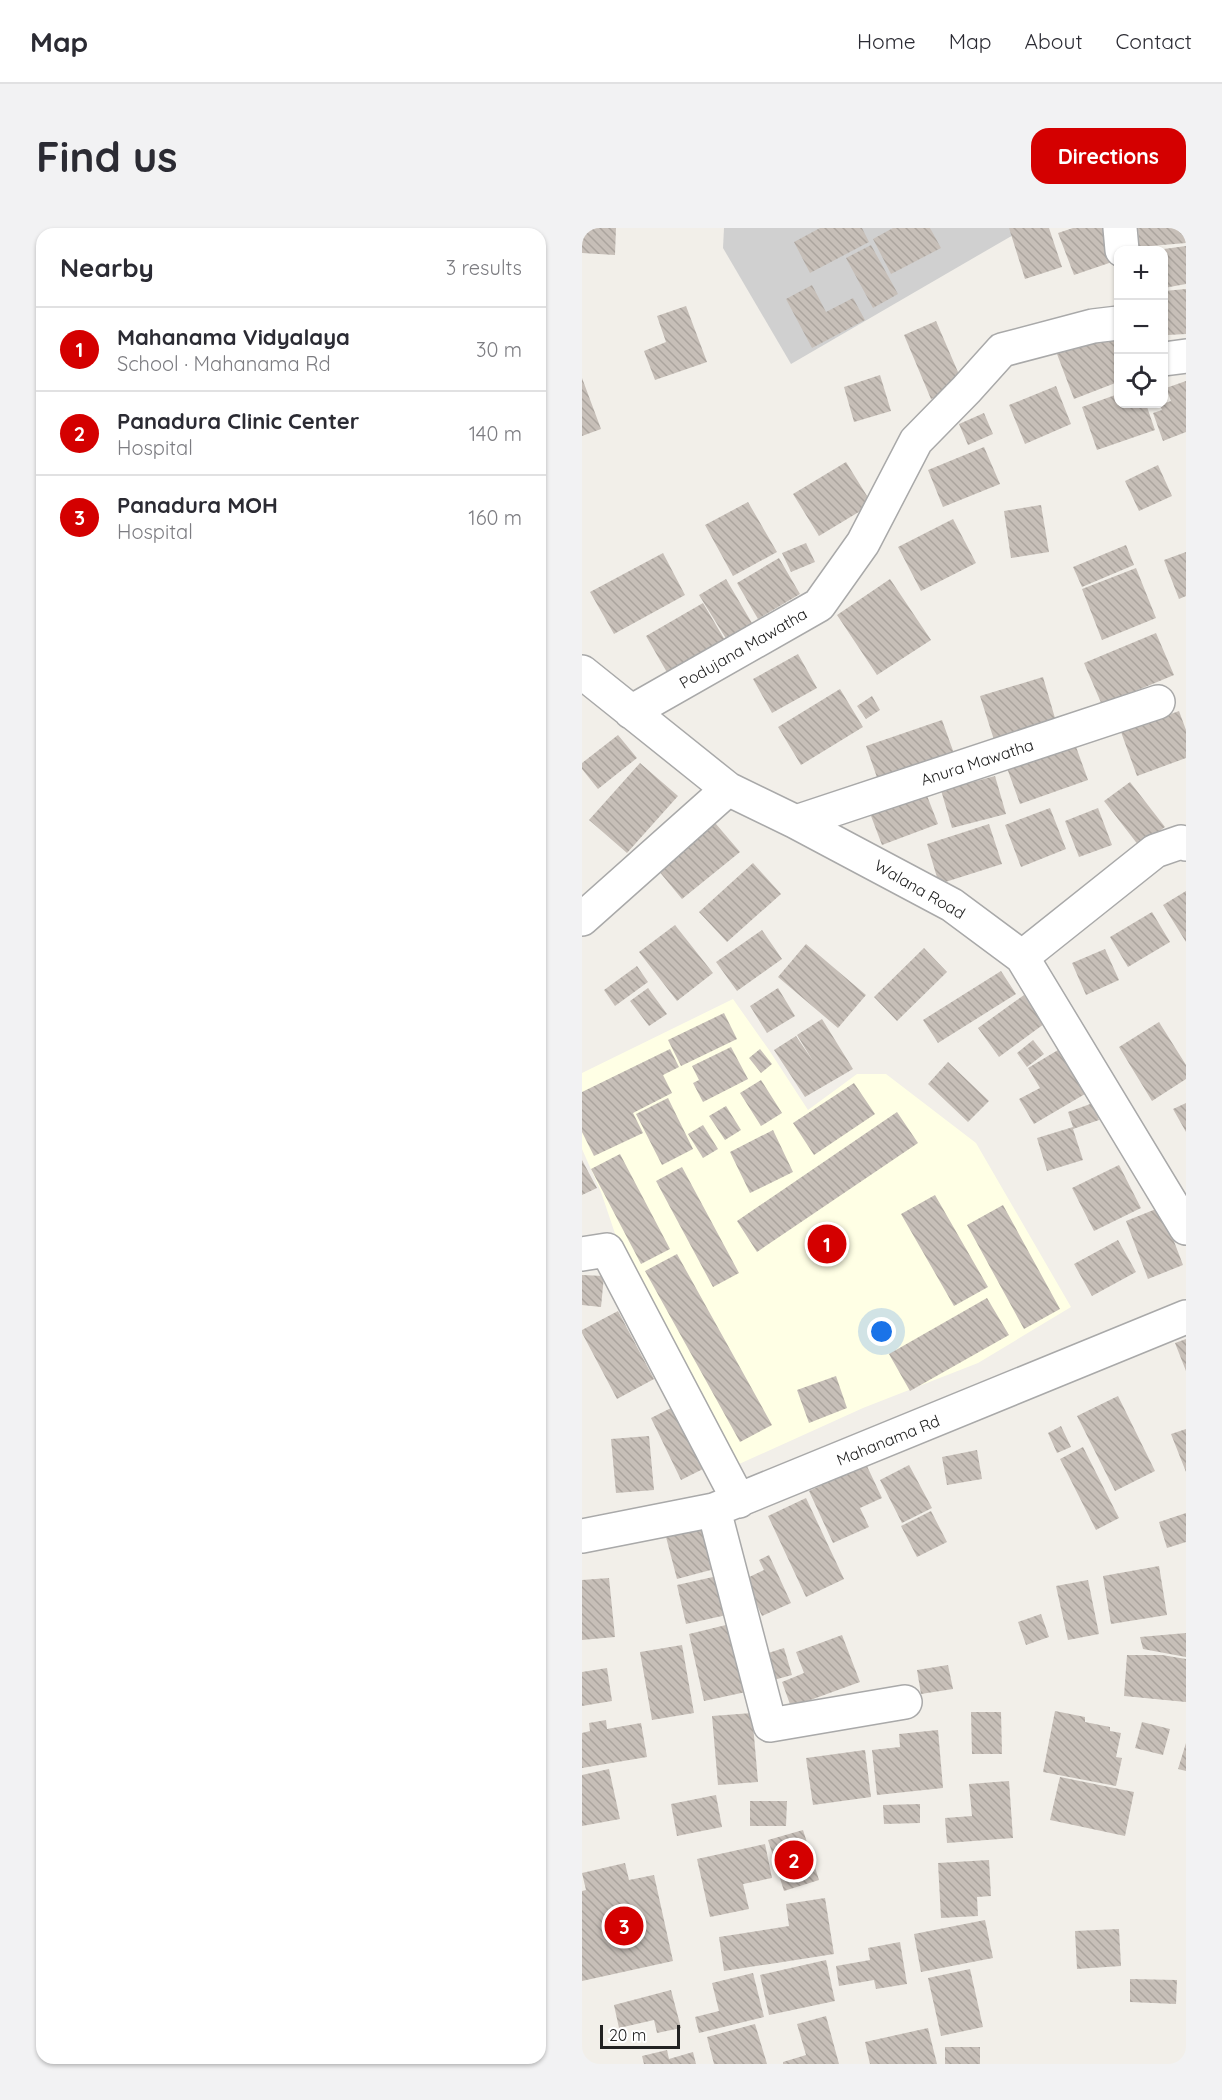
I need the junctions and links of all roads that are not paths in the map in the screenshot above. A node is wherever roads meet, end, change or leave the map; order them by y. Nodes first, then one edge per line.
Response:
1 (1119, 228) edge
2 (1121, 246) edge
3 (1114, 323) edge
4 (1186, 356) edge
5 (1168, 358) edge
6 (590, 689) edge
7 (1158, 702) dead end
8 (631, 712) junction
9 (728, 789) junction
10 (796, 822) junction
11 (1186, 844) edge
12 (582, 918) edge
13 (1022, 957) junction
14 (1186, 1228) edge
15 (582, 1254) edge
16 (1186, 1317) edge
17 (726, 1506) junction
18 (582, 1536) edge
19 (905, 1702) dead end

1 - 2 street
3 - 8 street, Podujana Mawatha
4 - 5 street
6 - 8 street, Walana Road
7 - 10 street, Anura Mawatha
8 - 9 street, Walana Road
9 - 10 street, Walana Road
9 - 12 street
10 - 13 street, Walana Road
11 - 13 street
13 - 14 street, Walana Road
15 - 17 street
16 - 17 street, Mahanama Rd
17 - 18 street, Mahanama Rd
17 - 19 street

